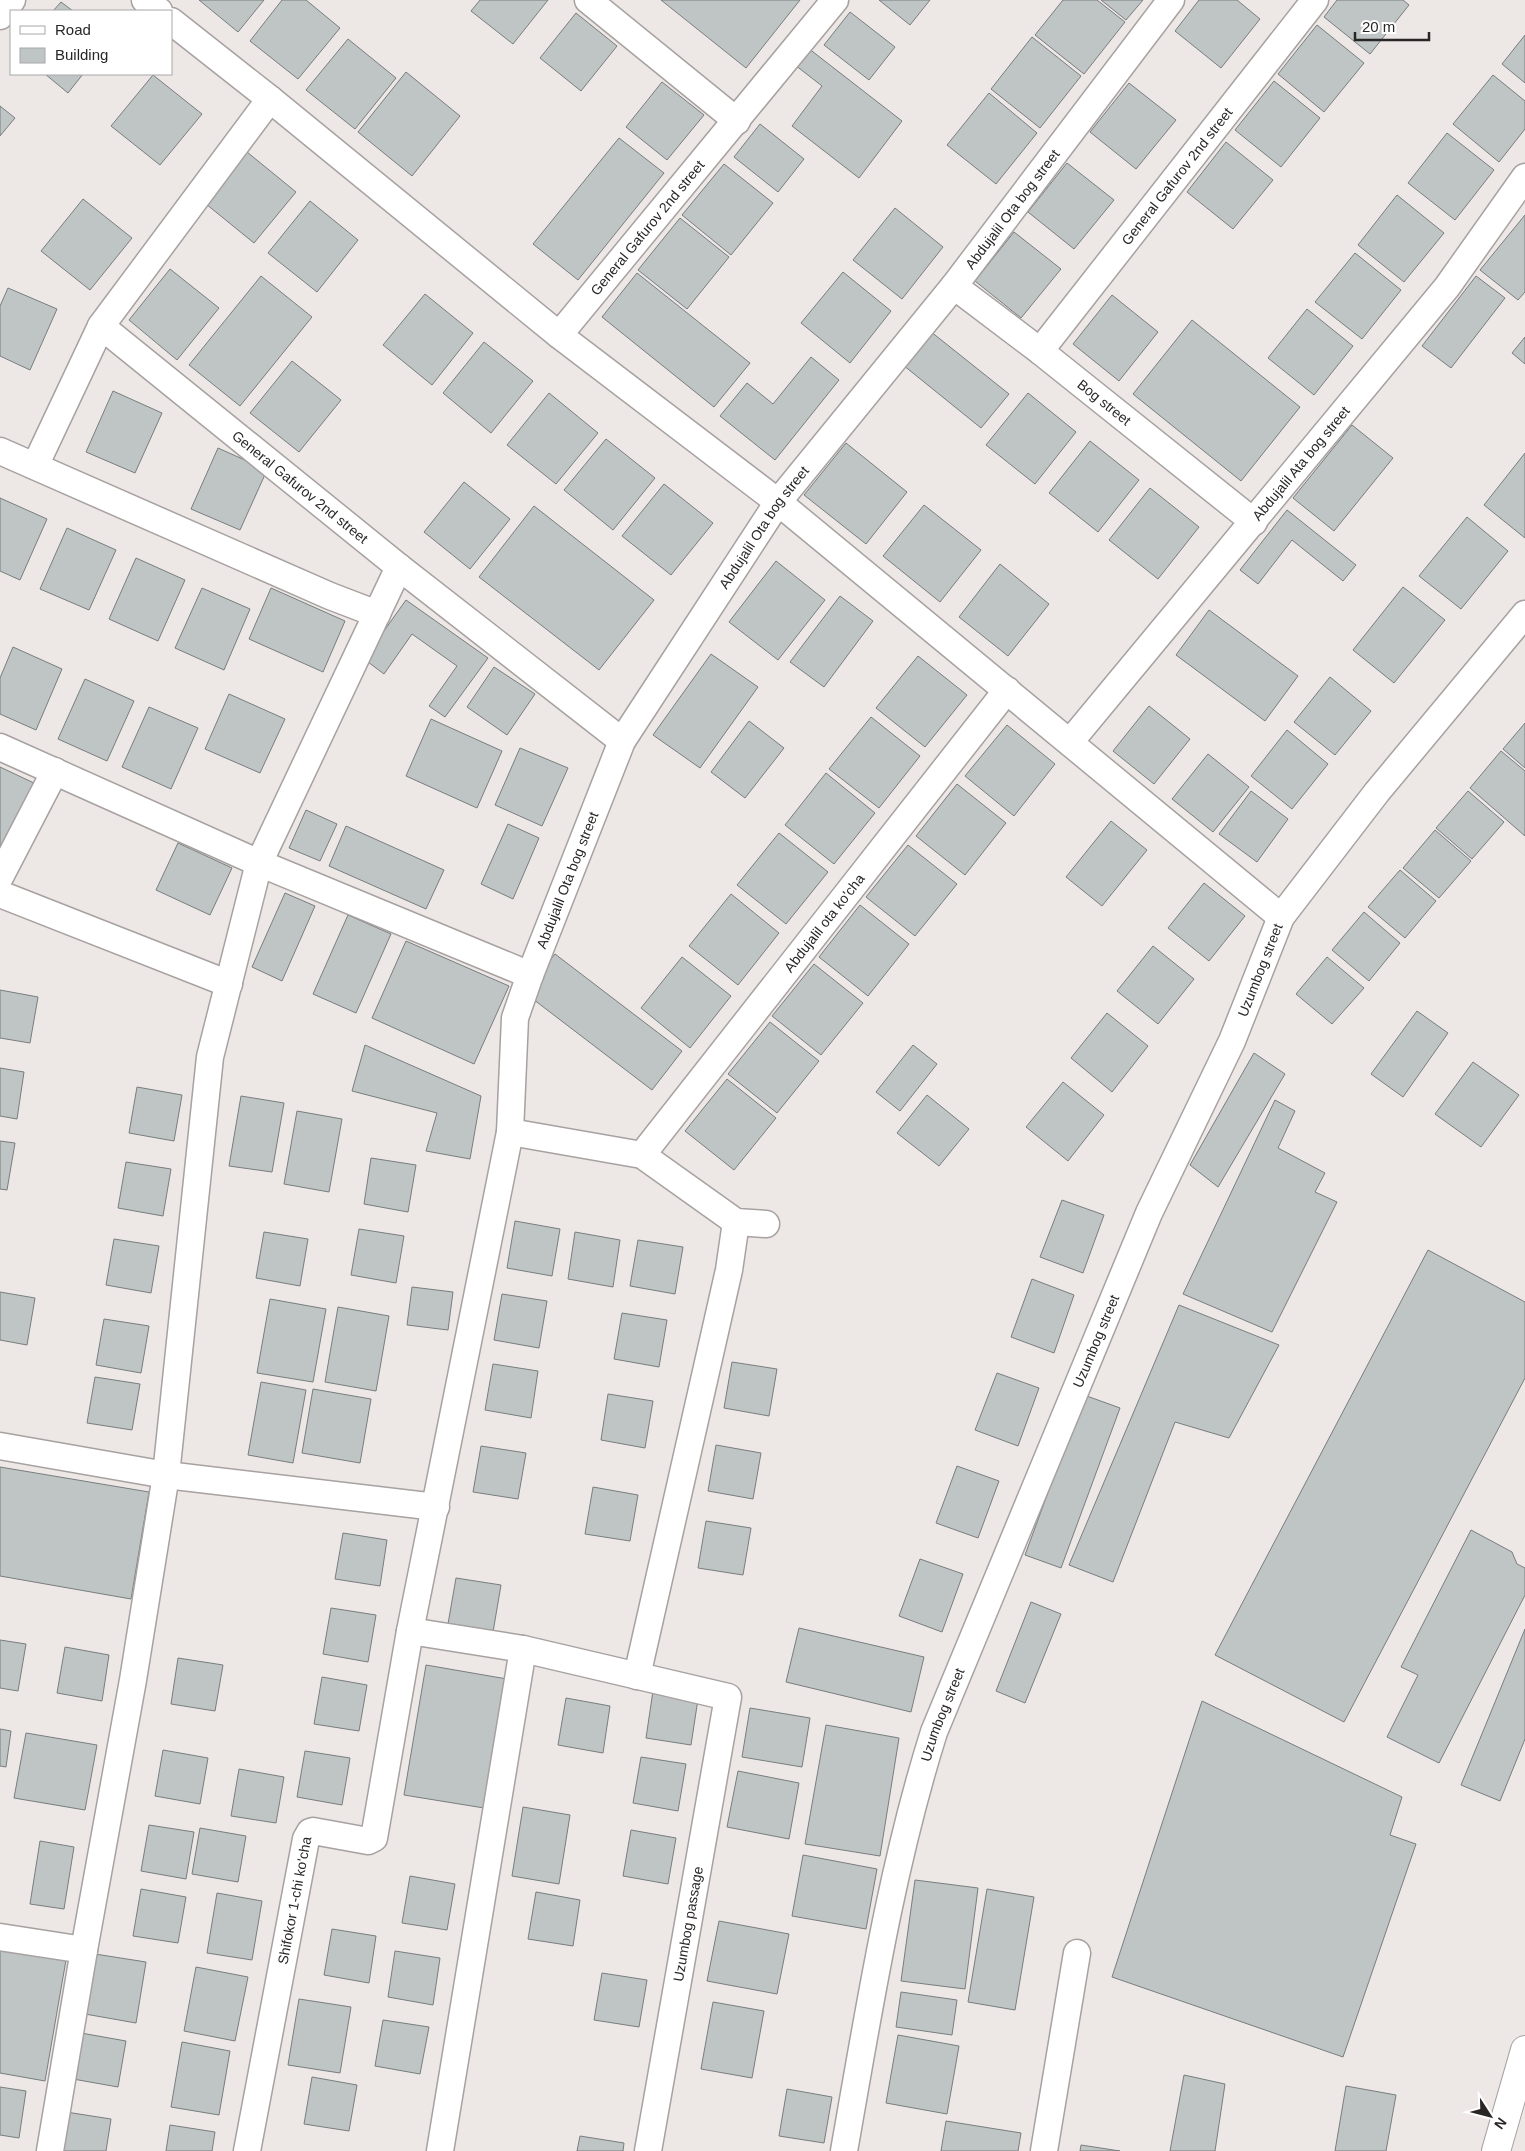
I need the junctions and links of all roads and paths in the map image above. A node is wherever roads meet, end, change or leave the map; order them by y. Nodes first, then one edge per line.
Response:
1 (12, 0) edge
2 (145, 0) edge
3 (588, 0) edge
4 (835, 0) edge
5 (1171, 0) edge
6 (1313, 1) edge
7 (159, 10) edge
8 (0, 16) edge
9 (172, 21) edge
10 (270, 98) junction
11 (737, 121) junction
12 (1525, 177) edge
13 (954, 286) junction
14 (101, 326) junction
15 (559, 335) junction
16 (1040, 351) junction
17 (0, 451) edge
18 (35, 466) junction
19 (778, 502) junction
20 (1254, 522) junction
21 (399, 567) junction
22 (377, 614) junction
23 (1525, 614) edge
24 (1007, 690) junction
25 (622, 741) junction
26 (1070, 742) junction
27 (0, 747) edge
28 (55, 771) junction
29 (259, 863) junction
30 (0, 877) edge
31 (0, 894) edge
32 (1281, 917) junction
33 (530, 974) junction
34 (228, 984) junction
35 (510, 1132) junction
36 (642, 1156) junction
37 (736, 1222) junction
38 (766, 1224) dead end
39 (0, 1446) edge
40 (166, 1475) junction
41 (436, 1506) junction
42 (410, 1632) junction
43 (523, 1649) junction
44 (637, 1676) junction
45 (0, 1937) edge
46 (84, 1950) junction
47 (1077, 1953) dead end
48 (1525, 2050) edge
49 (50, 2151) edge
50 (247, 2151) edge
51 (440, 2151) edge
52 (648, 2151) edge
53 (844, 2151) edge
54 (1044, 2151) edge
55 (1496, 2151) edge

1 - 8 street
2 - 7 street
3 - 11 street
4 - 11 street, General Gafurov 2nd street
5 - 13 street, Abdujalil Ota bog street
6 - 16 street, General Gafurov 2nd street
9 - 10 street
10 - 14 street
10 - 15 street
11 - 15 street, General Gafurov 2nd street
12 - 20 street, Abdujalil Ata bog street
13 - 16 street, Bog street
13 - 19 street, Abdujalil Ota bog street
14 - 18 street
14 - 21 street, General Gafurov 2nd street
15 - 19 street
16 - 20 street, Bog street
17 - 18 street
18 - 22 street
19 - 24 street
19 - 25 street, Abdujalil Ota bog street
20 - 26 street, Abdujalil Ata bog street
21 - 22 street
21 - 25 street, General Gafurov 2nd street
22 - 29 street
23 - 32 street, Uzumbog street
24 - 26 street
24 - 36 street, Abdujalil ota ko'cha
25 - 33 street, Abdujalil Ota bog street
26 - 32 street
27 - 28 street
28 - 29 street
28 - 30 street
29 - 33 street
29 - 34 street
31 - 34 street
32 - 53 street, Uzumbog street
33 - 35 street, Abdujalil Ota bog street
34 - 40 street
35 - 36 street
35 - 41 street, Abdujalil Ota bog street
36 - 37 street
37 - 38 street
37 - 44 street
39 - 40 street
40 - 41 street
40 - 46 street
41 - 42 street, Abdujalil Ota bog street
42 - 43 street
42 - 50 street, Shifokor 1-chi ko'cha
43 - 44 street
43 - 51 street
44 - 52 street, Uzumbog passage
45 - 46 street
46 - 49 street
47 - 54 street
48 - 55 street

